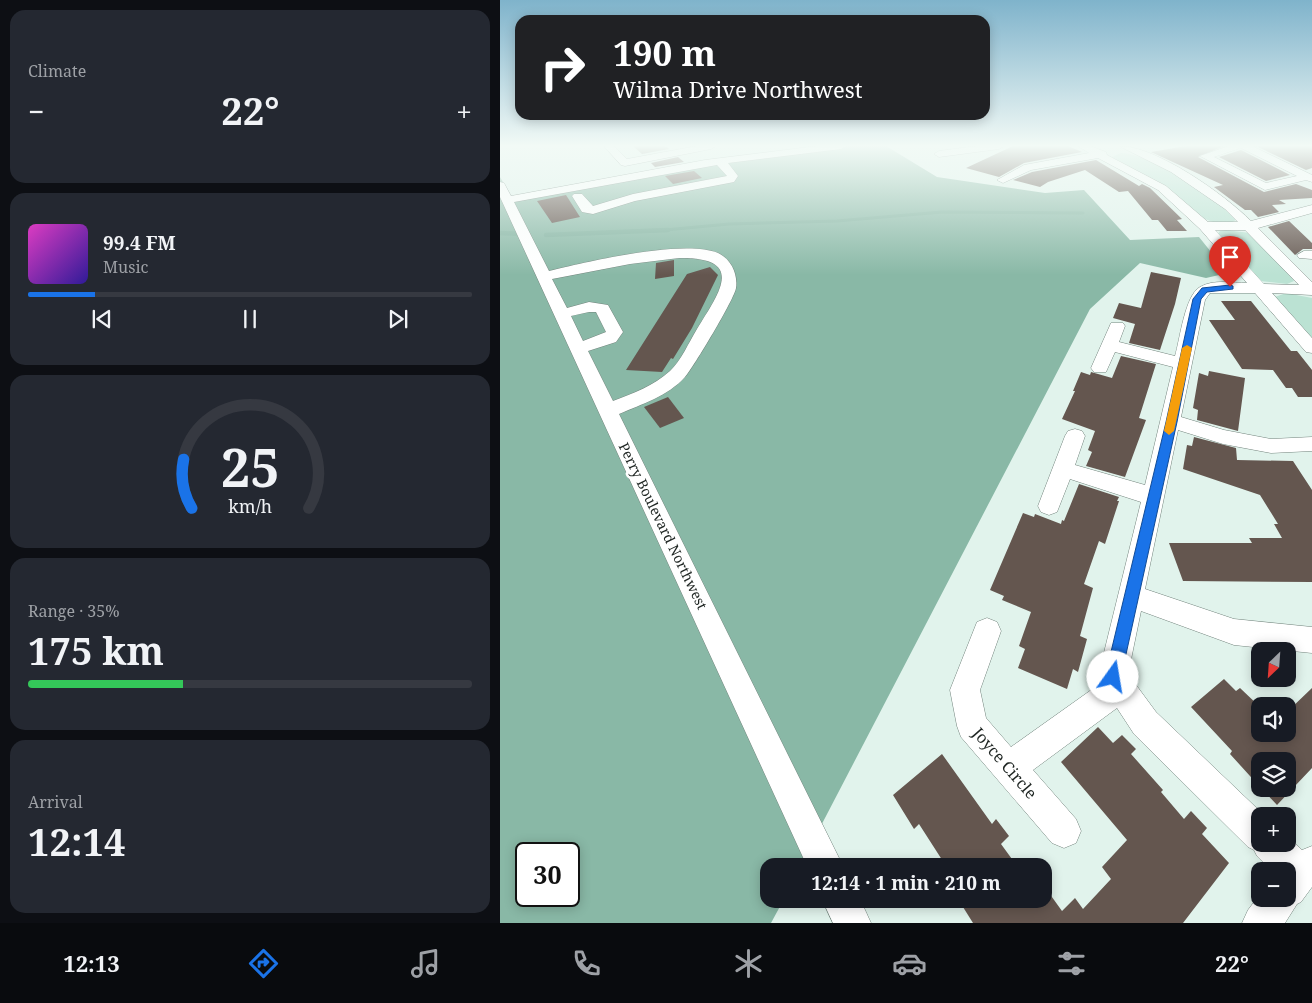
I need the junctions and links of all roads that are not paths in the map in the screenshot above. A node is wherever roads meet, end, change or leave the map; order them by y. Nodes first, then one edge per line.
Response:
1 (533, 189) edge
2 (681, 189) edge
3 (1163, 189) edge
4 (1204, 189) edge
5 (1257, 189) edge
6 (1249, 191) dead end
7 (503, 193) edge
8 (578, 196) dead end
9 (1306, 210) edge
10 (1312, 221) edge
11 (1205, 226) junction
12 (1249, 226) junction
13 (544, 277) junction
14 (1259, 288) junction
15 (1312, 290) edge
16 (561, 314) junction
17 (1117, 326) dead end
18 (1109, 345) junction
19 (1312, 348) edge
20 (578, 349) junction
21 (1184, 364) junction
22 (1100, 368) dead end
23 (608, 411) junction
24 (1171, 422) junction
25 (1075, 436) dead end
26 (1309, 449) edge
27 (1063, 469) junction
28 (1154, 497) junction
29 (1049, 506) dead end
30 (1132, 596) junction
31 (986, 631) dead end
32 (1312, 640) edge
33 (1120, 687) junction
34 (1009, 768) junction
35 (1251, 825) edge
36 (1064, 831) dead end
37 (821, 858) edge
38 (1274, 907) edge
39 (844, 908) edge
40 (852, 923) edge
41 (1261, 923) edge

1 - 7 street
2 - 8 street
3 - 11 street
4 - 12 street
5 - 6 street
7 - 13 street, Perry Boulevard Northwest
9 - 10 street
9 - 12 street
11 - 12 street
11 - 14 street
12 - 15 street
13 - 16 street, Perry Boulevard Northwest
13 - 23 street
14 - 15 street
14 - 19 street
14 - 21 street
16 - 20 street, Perry Boulevard Northwest
16 - 20 street
17 - 18 street
18 - 21 street
18 - 22 street
20 - 23 street, Perry Boulevard Northwest
21 - 24 street
23 - 37 street, Perry Boulevard Northwest
24 - 26 street
24 - 28 street
25 - 27 street
27 - 28 street
27 - 29 street
28 - 30 street
30 - 32 street
30 - 33 street
31 - 34 street, Joyce Circle
33 - 34 street
33 - 35 street
34 - 36 street, Joyce Circle
38 - 41 street
39 - 40 street

